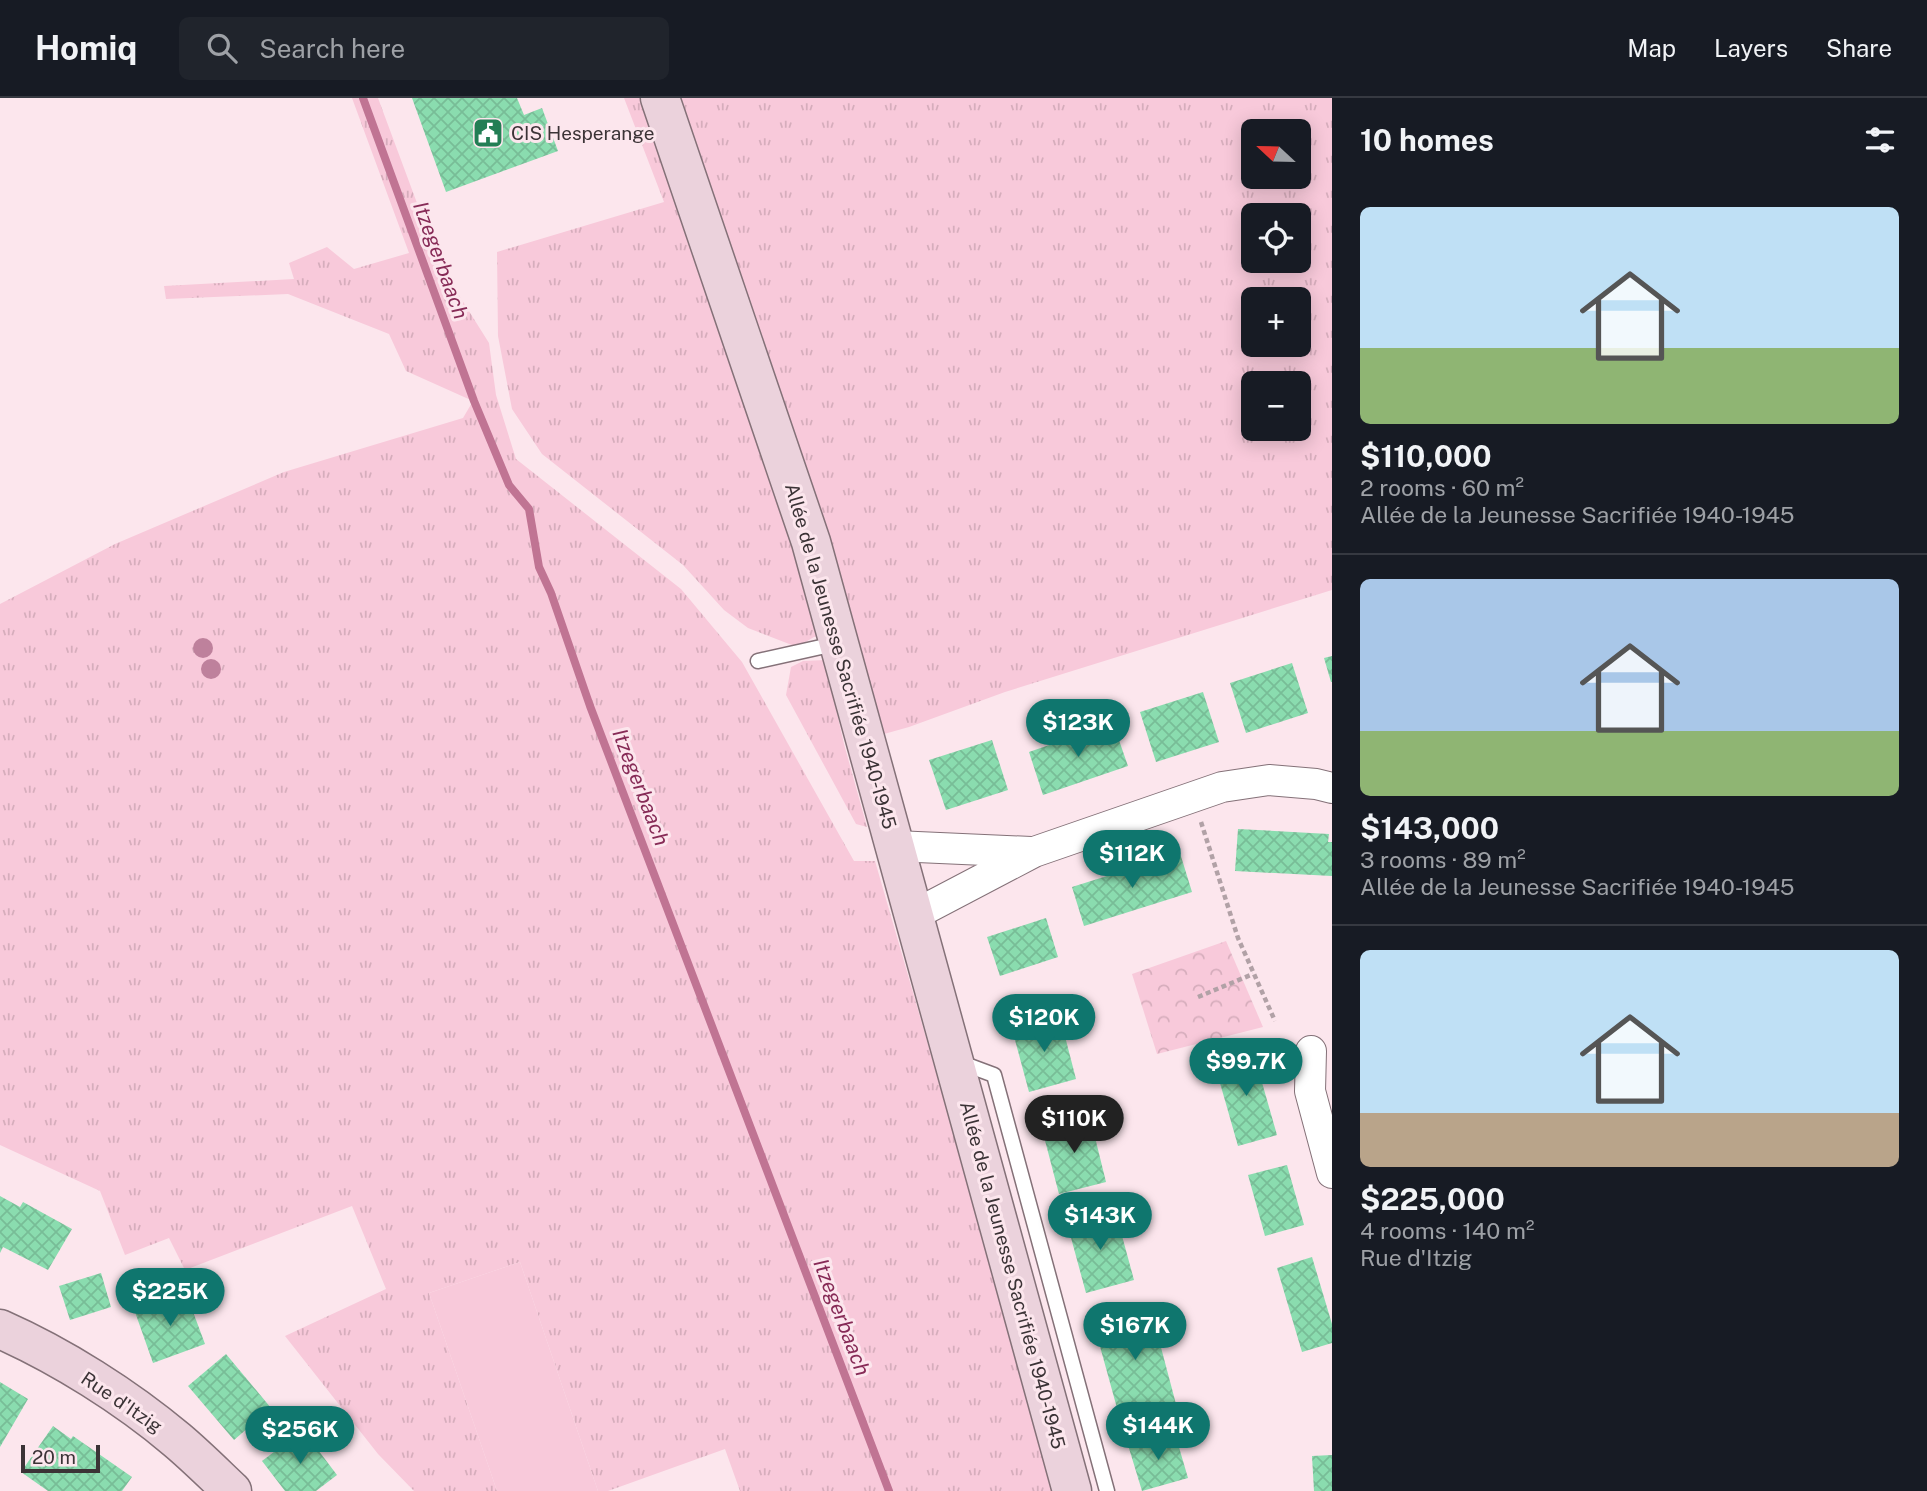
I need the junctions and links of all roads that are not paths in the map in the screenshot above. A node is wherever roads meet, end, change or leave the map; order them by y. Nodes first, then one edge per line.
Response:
1 (660, 98) edge
2 (839, 643) junction
3 (758, 661) dead end
4 (1327, 778) edge
5 (895, 846) junction
6 (1034, 852) junction
7 (914, 915) junction
8 (1311, 1051) dead end
9 (954, 1060) junction
10 (1332, 1174) edge
11 (0, 1329) edge
12 (232, 1491) edge
13 (1072, 1491) edge
14 (1107, 1491) edge

1 - 2 main road, Allée de la Jeunesse Sacrifiée 1940-1945
2 - 3 lane
2 - 5 main road, Allée de la Jeunesse Sacrifiée 1940-1945
4 - 6 street
5 - 6 street
5 - 7 main road, Allée de la Jeunesse Sacrifiée 1940-1945
6 - 7 street
7 - 9 main road, Allée de la Jeunesse Sacrifiée 1940-1945
8 - 10 street
9 - 13 main road, Allée de la Jeunesse Sacrifiée 1940-1945
9 - 14 lane, Allée de la Jeunesse Sacrifiée 1940-1945
11 - 12 main road, Rue d'Itzig

